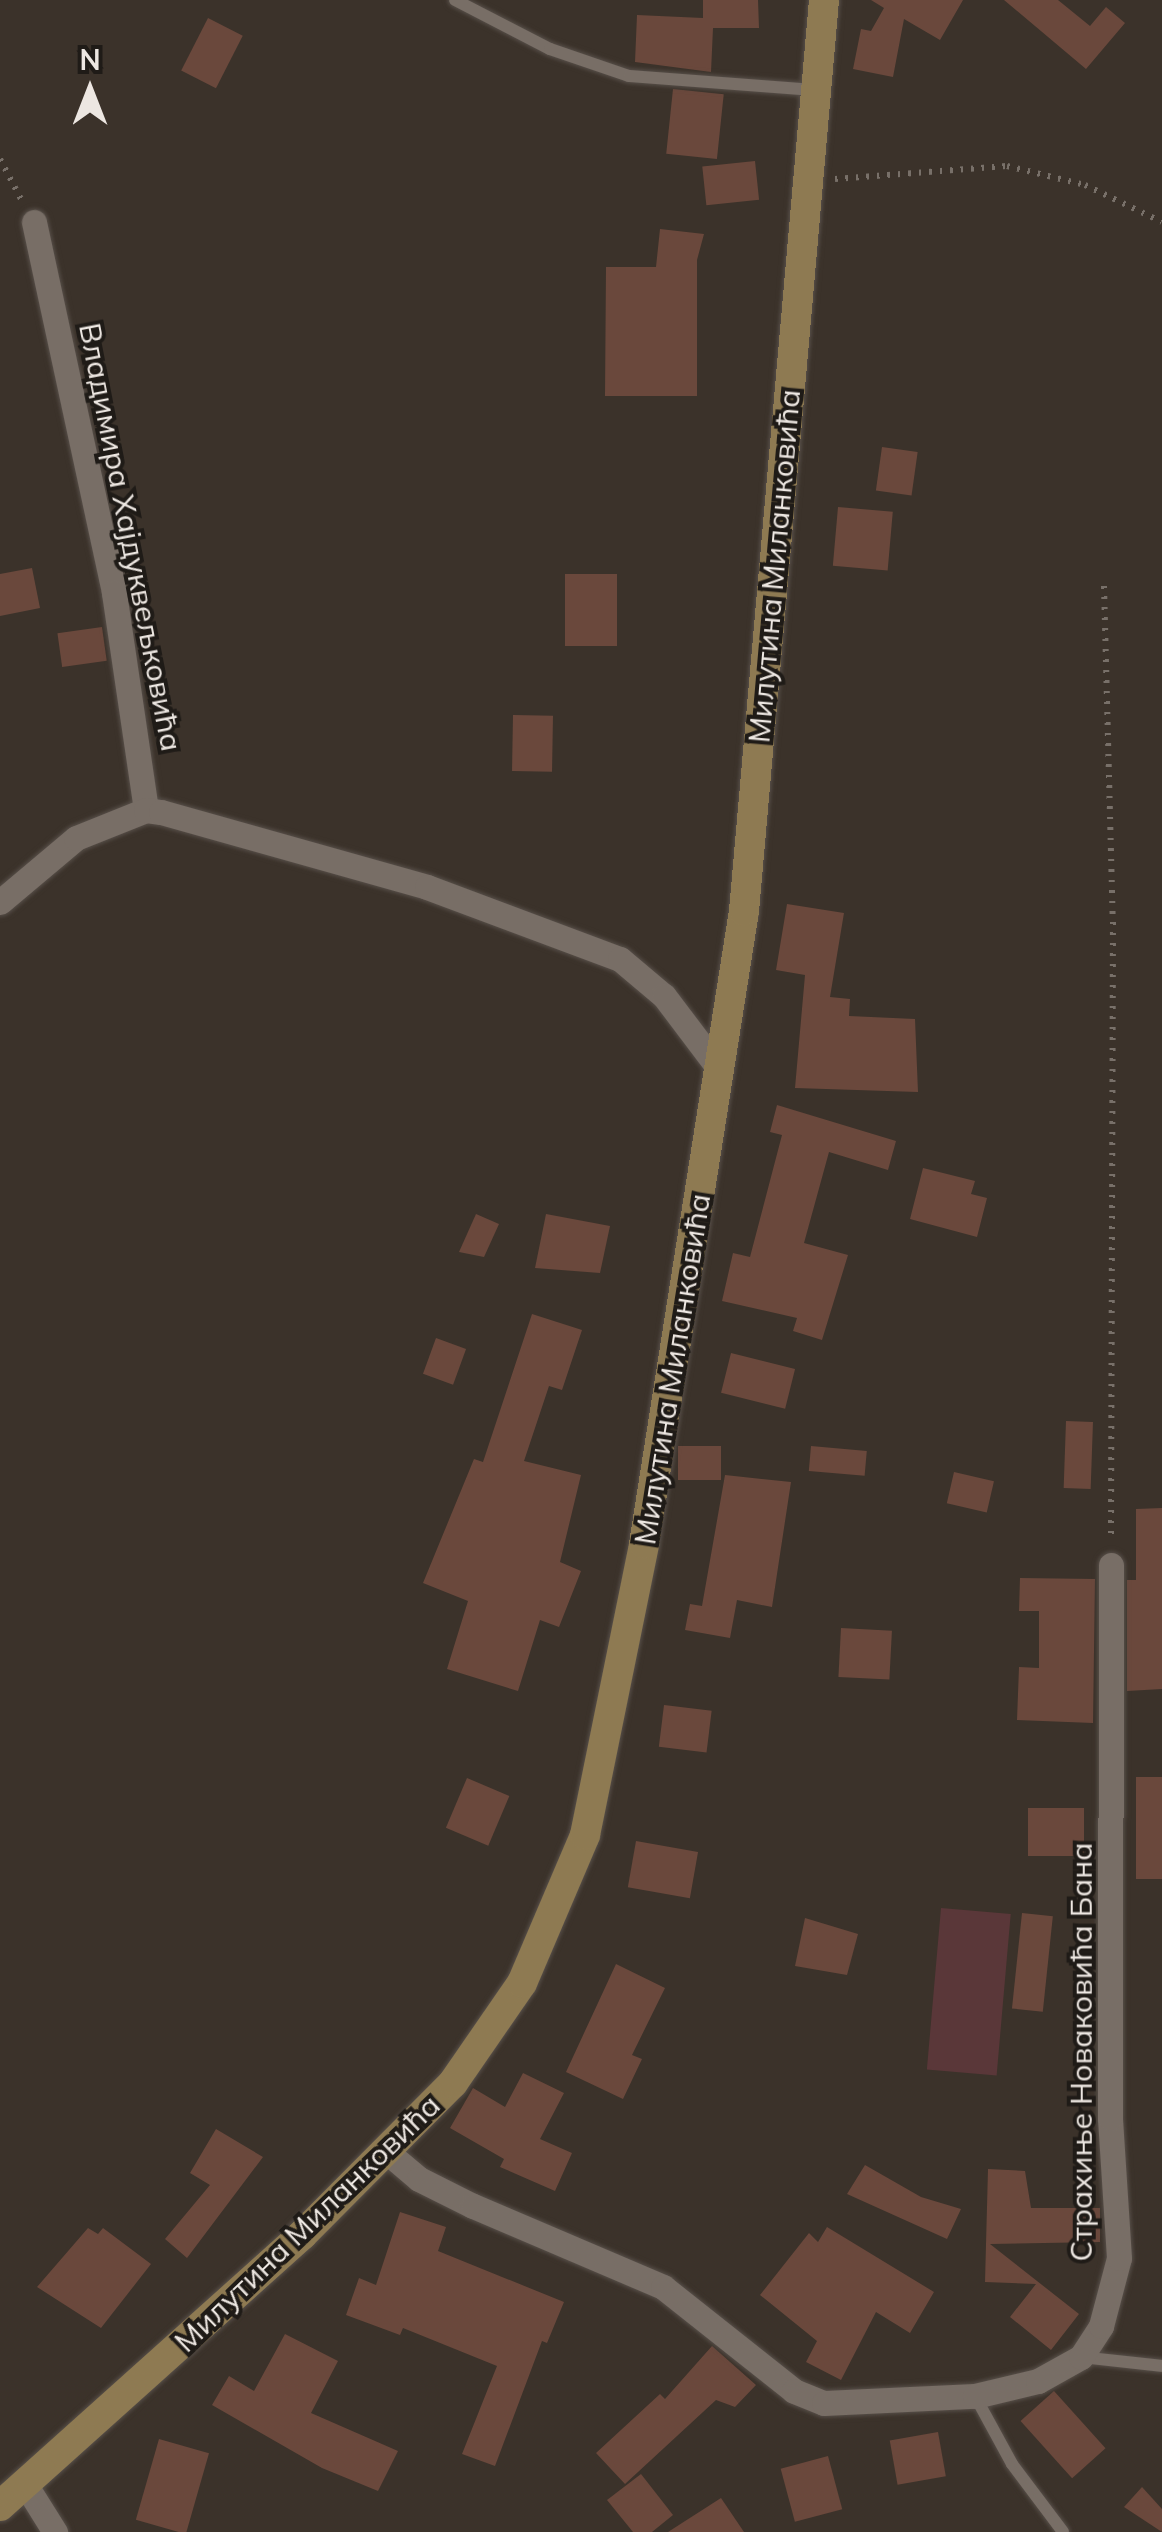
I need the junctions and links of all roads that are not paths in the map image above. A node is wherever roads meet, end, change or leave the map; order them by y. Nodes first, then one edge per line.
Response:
1 (454, 0) edge
2 (824, 0) edge
3 (816, 90) junction
4 (34, 222) road end
5 (146, 810) junction
6 (0, 902) edge
7 (720, 1070) junction
8 (1111, 1566) road end
9 (387, 2152) junction
10 (1081, 2357) junction
11 (1162, 2366) edge
12 (975, 2396) junction
13 (25, 2484) junction
14 (0, 2506) edge
15 (54, 2532) edge
16 (1063, 2532) edge

1 - 3 lane
2 - 3 main road, Милутина Миланковића
3 - 7 main road, Милутина Миланковића
4 - 5 street, Владимира Хајдуквељковића
5 - 6 street
5 - 7 street
7 - 9 main road, Милутина Миланковића
8 - 10 street, Страхиње Новаковића Бана
9 - 12 street
9 - 13 main road, Милутина Миланковића
10 - 11 lane
10 - 12 street
12 - 16 lane
13 - 14 main road, Милутина Миланковића
13 - 15 street

